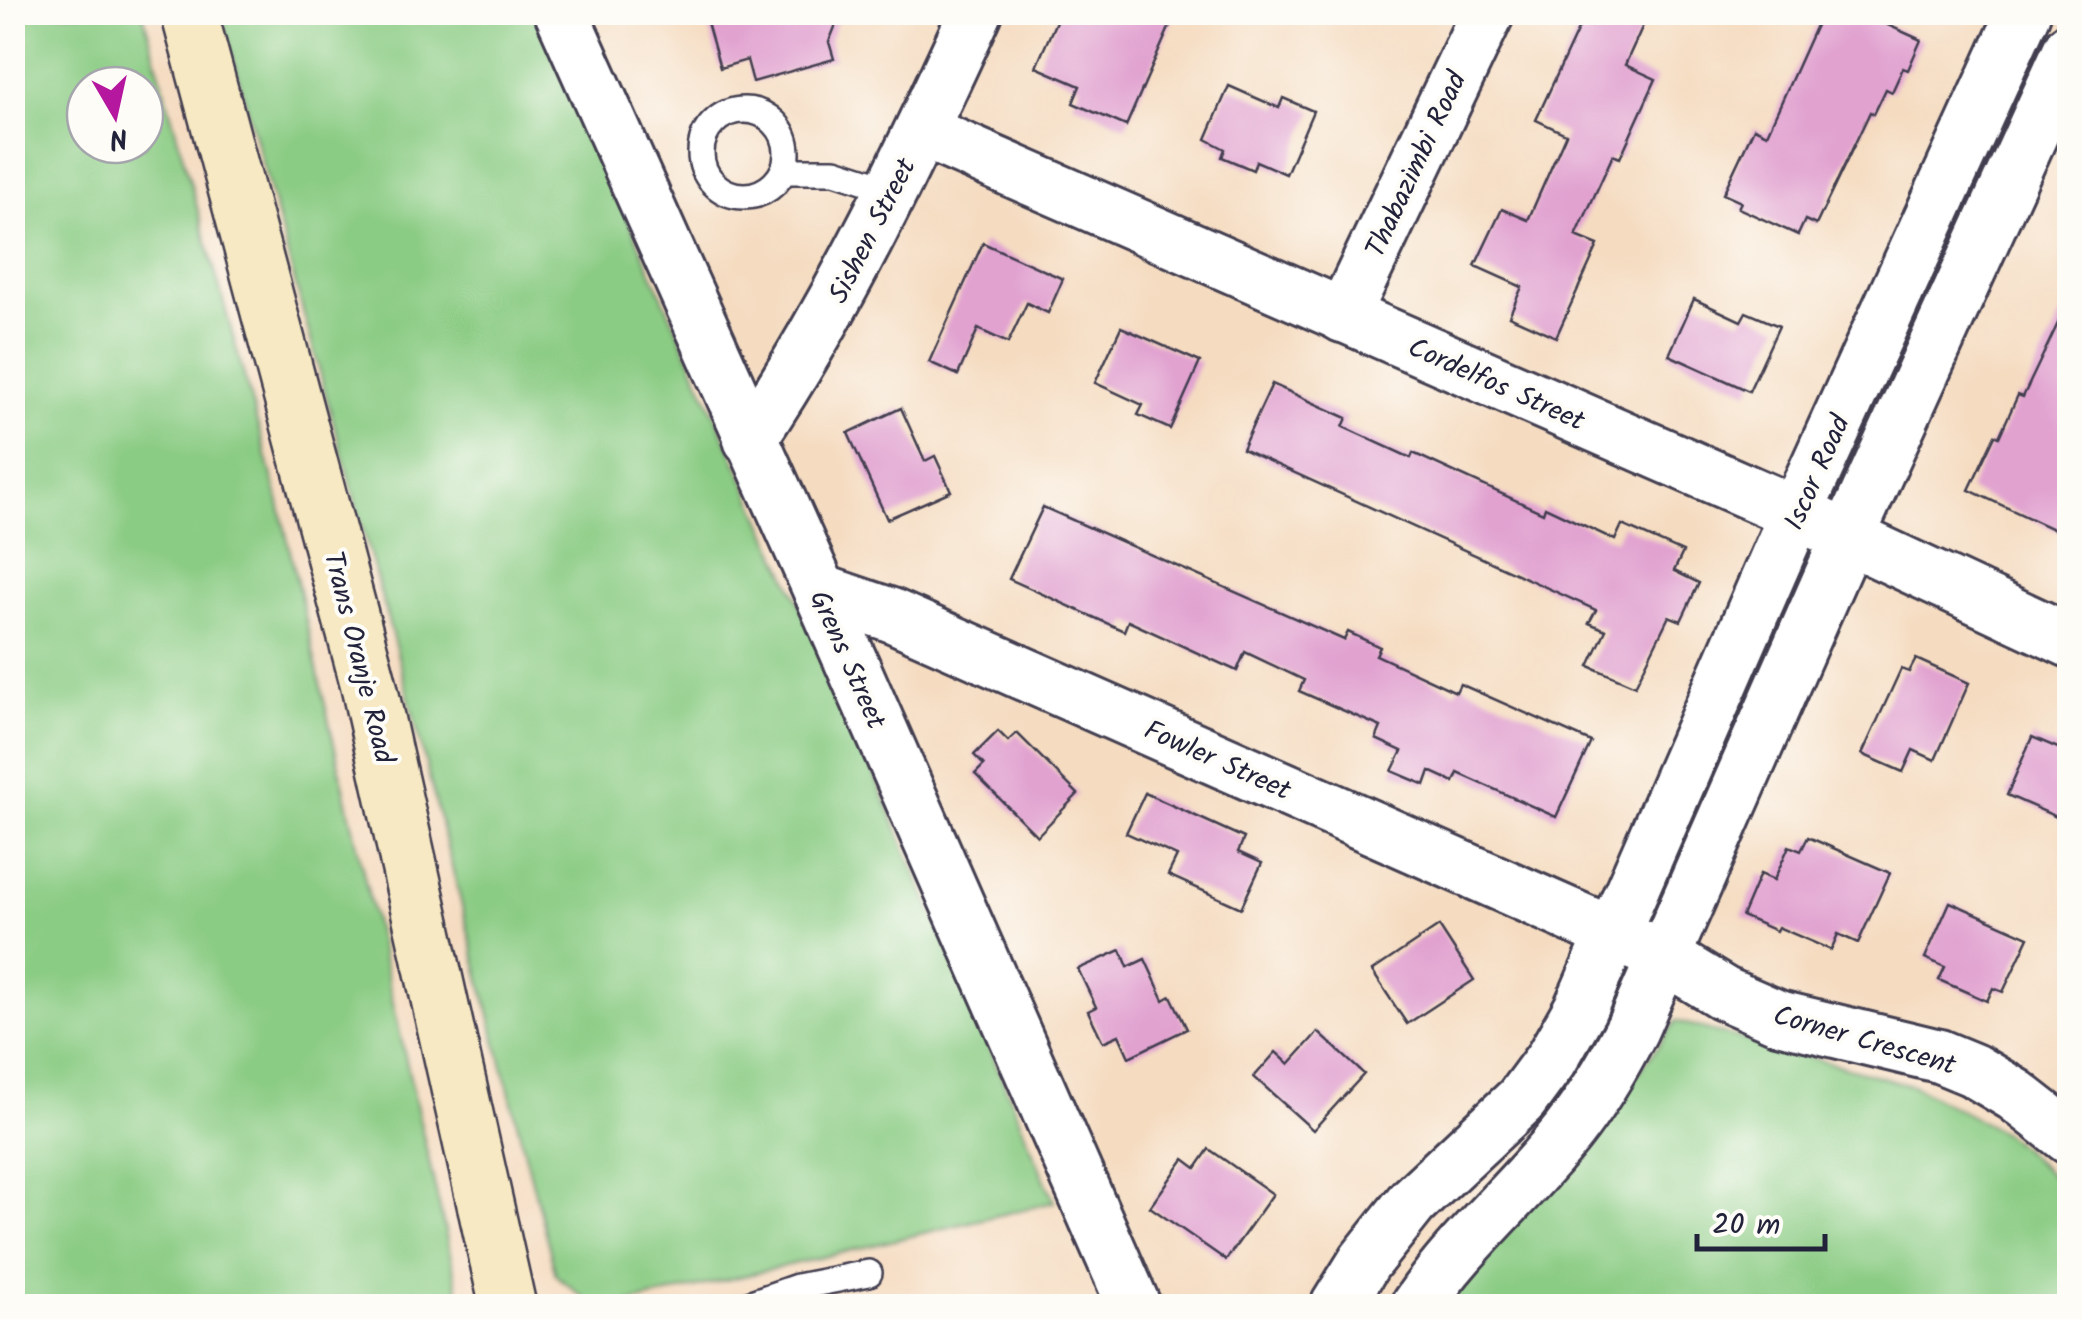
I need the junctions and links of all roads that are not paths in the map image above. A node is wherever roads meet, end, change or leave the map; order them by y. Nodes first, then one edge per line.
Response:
1 (189, 12) edge
2 (560, 12) edge
3 (976, 12) edge
4 (1488, 12) edge
5 (2024, 12) edge
6 (2070, 49) edge
7 (922, 131) junction
8 (785, 171) dead end
9 (891, 189) junction
10 (1343, 316) junction
11 (750, 438) junction
12 (1796, 513) junction
13 (1846, 539) junction
14 (820, 592) junction
15 (2070, 641) edge
16 (1614, 934) junction
17 (1664, 957) junction
18 (2070, 1138) edge
19 (869, 1273) dead end
20 (508, 1306) edge
21 (744, 1306) edge
22 (1134, 1306) edge
23 (1337, 1306) edge
24 (1417, 1306) edge

1 - 20 main road, Trans Oranje Road
2 - 11 street, Grens Street
3 - 7 street, Sishen Street
4 - 10 street, Thabazimbi Road
5 - 12 street, Iscor Road
6 - 13 street, Iscor Road
7 - 9 street, Sishen Street
7 - 10 street, Cordelfos Street
8 - 9 lane
9 - 11 street, Sishen Street
10 - 12 street, Cordelfos Street
11 - 14 street, Grens Street
12 - 13 street, Cordelfos Street
12 - 16 street, Iscor Road
13 - 15 street, Cordelfos Street
13 - 17 street, Iscor Road
14 - 16 street, Fowler Street
14 - 22 street, Grens Street
16 - 17 street, Fowler Street
16 - 23 street
17 - 18 street, Corner Crescent
17 - 24 street
19 - 21 lane

